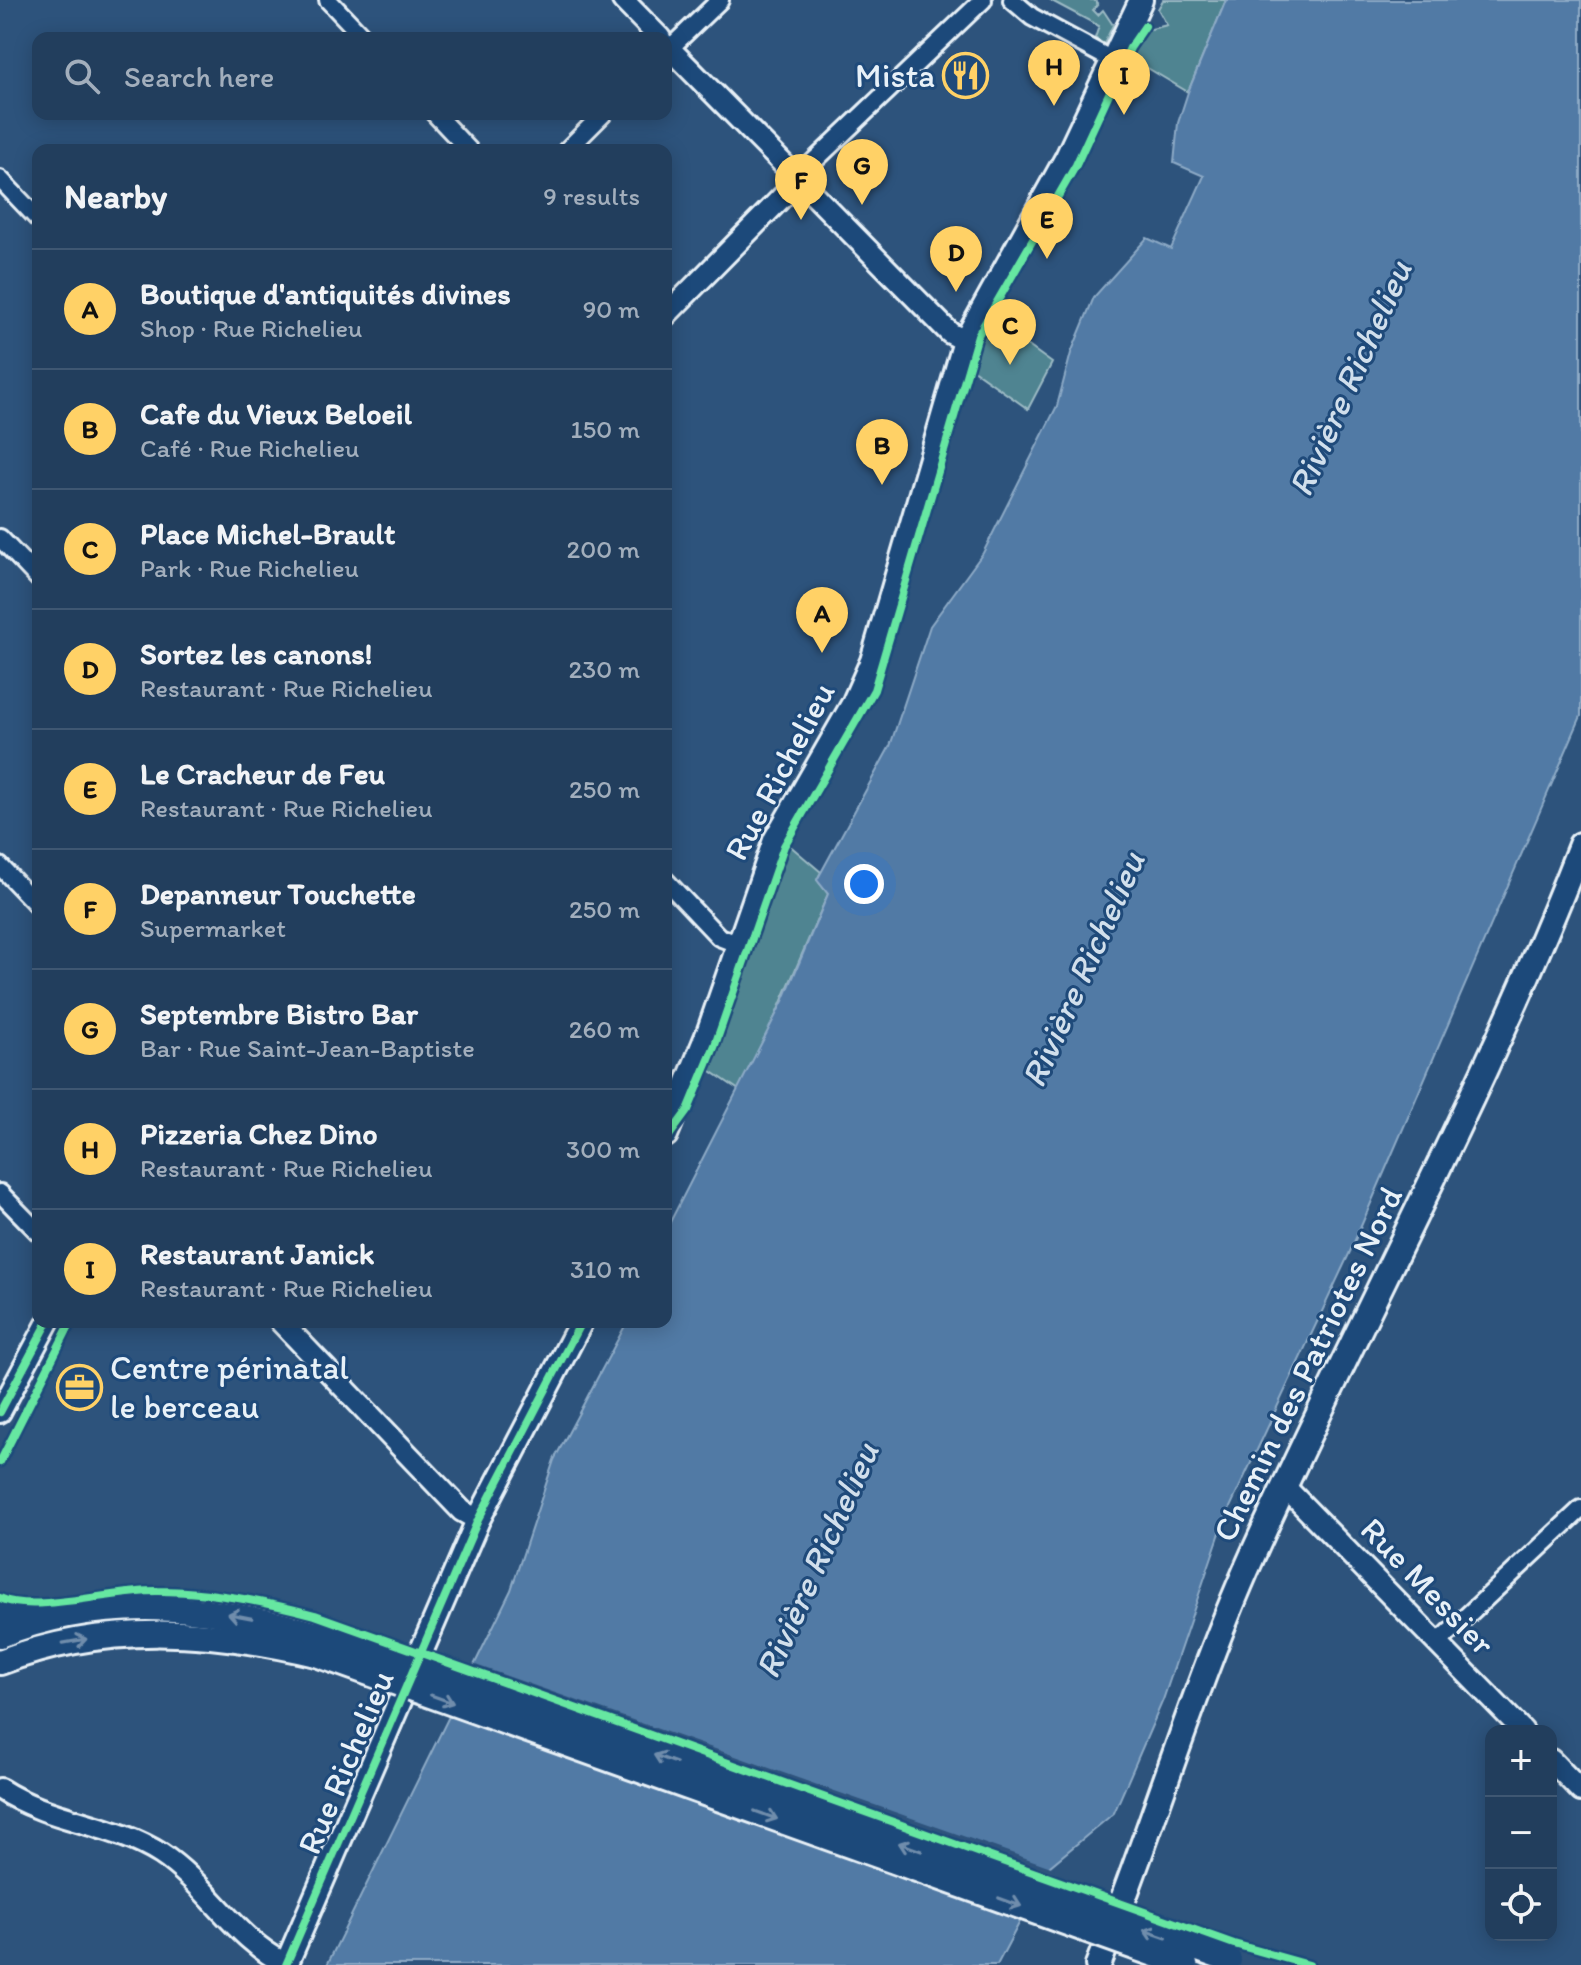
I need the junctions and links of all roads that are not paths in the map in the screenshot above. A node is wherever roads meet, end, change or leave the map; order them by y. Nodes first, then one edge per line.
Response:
1 (328, 0) edge
2 (623, 0) edge
3 (720, 0) edge
4 (983, 0) edge
5 (1012, 0) edge
6 (1141, 0) edge
7 (358, 32) edge
8 (652, 32) edge
9 (672, 40) edge
10 (672, 53) edge
11 (1112, 60) junction
12 (441, 120) edge
13 (597, 120) edge
14 (463, 144) edge
15 (573, 144) edge
16 (0, 179) edge
17 (798, 181) junction
18 (32, 213) edge
19 (672, 309) edge
20 (965, 341) junction
21 (0, 538) edge
22 (32, 572) edge
23 (1581, 845) edge
24 (0, 866) edge
25 (672, 887) edge
26 (32, 900) edge
27 (737, 944) junction
28 (672, 1120) edge
29 (0, 1193) edge
30 (32, 1226) edge
31 (45, 1328) edge
32 (287, 1328) edge
33 (578, 1328) edge
34 (0, 1412) edge
35 (1285, 1487) junction
36 (1581, 1509) edge
37 (478, 1520) junction
38 (0, 1612) edge
39 (43, 1620) junction
40 (0, 1635) edge
41 (1438, 1643) junction
42 (316, 1644) junction
43 (0, 1662) edge
44 (1517, 1725) edge
45 (1557, 1766) edge
46 (0, 1789) edge
47 (1581, 1791) edge
48 (1237, 1962) edge
49 (286, 1965) edge
50 (1098, 1965) edge
51 (1185, 1965) edge

1 - 7 street
2 - 8 street
3 - 9 street
4 - 17 street
5 - 11 street
6 - 11 main road, Rue Richelieu
10 - 17 street
11 - 20 main road, Rue Richelieu
12 - 14 street
13 - 15 street
16 - 18 street
17 - 19 street
17 - 20 street
20 - 27 main road, Rue Richelieu
21 - 22 street
23 - 35 main road, Chemin des Patriotes Nord
24 - 26 street
25 - 27 street
27 - 28 main road, Rue Richelieu
29 - 30 street
31 - 34 street
32 - 37 street
33 - 37 main road, Rue Richelieu
35 - 41 street, Rue Messier
35 - 50 main road, Chemin des Patriotes Nord
36 - 41 street
37 - 49 main road, Rue Richelieu
38 - 39 main road
39 - 40 main road
42 -> 39 main road
41 - 44 street, Rue Messier
43 -> 42 main road
48 -> 42 main road, bridge
42 -> 51 main road, bridge
45 - 47 street
46 - 49 street

